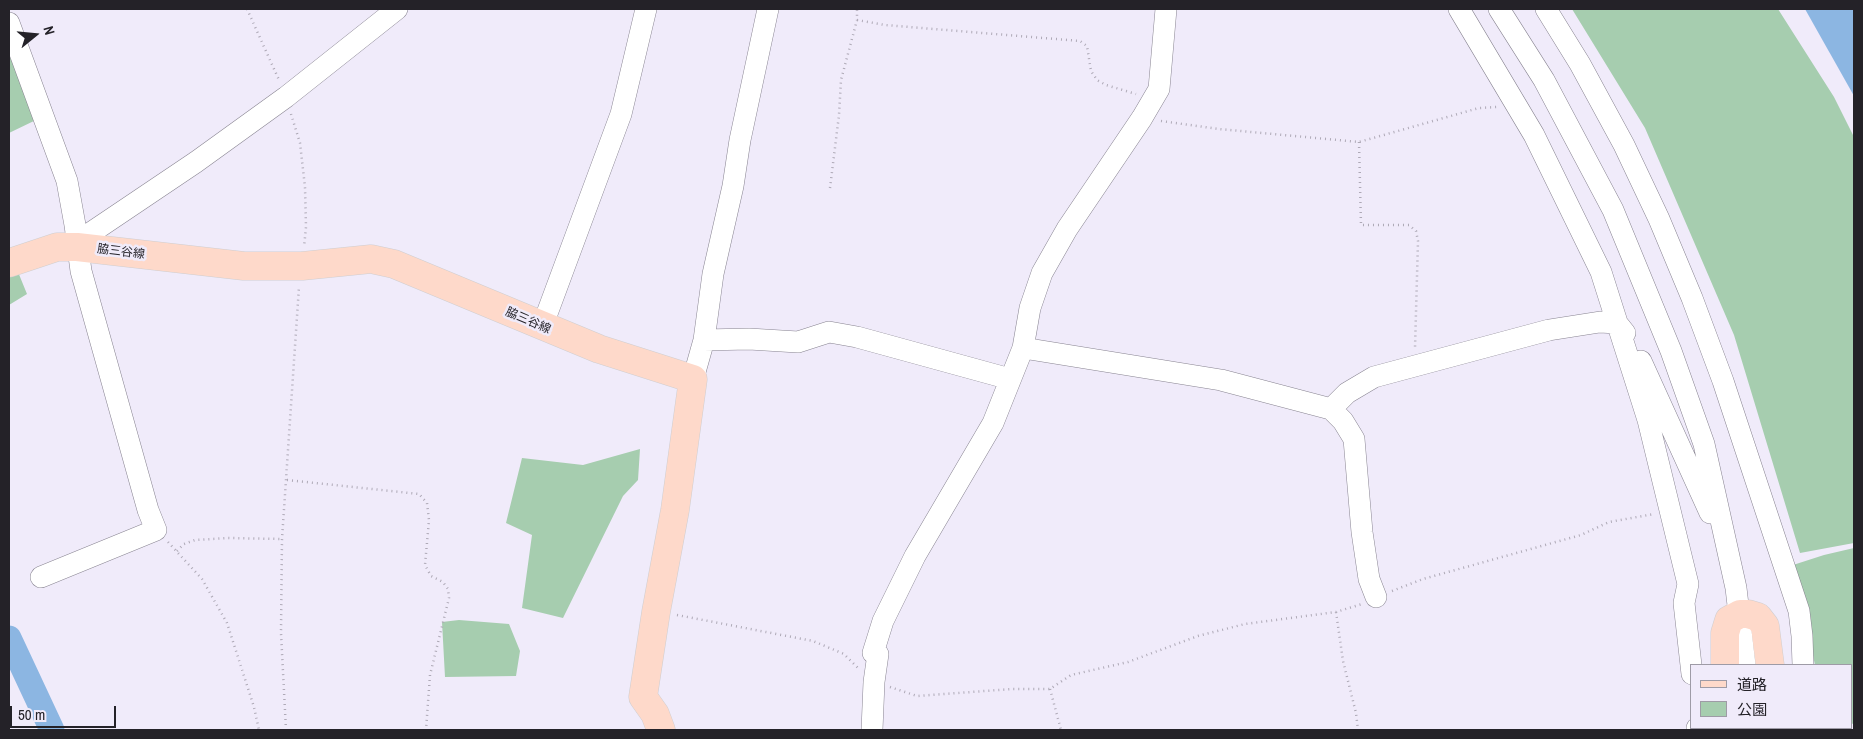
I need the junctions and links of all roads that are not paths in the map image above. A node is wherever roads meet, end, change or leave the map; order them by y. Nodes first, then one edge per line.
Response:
1 (397, 9) edge
2 (646, 9) edge
3 (768, 9) edge
4 (1166, 9) edge
5 (1459, 9) edge
6 (1499, 9) edge
7 (1546, 9) edge
8 (9, 23) edge
9 (77, 247) junction
10 (9, 263) edge
11 (1618, 322) junction
12 (542, 327) junction
13 (704, 340) junction
14 (1023, 348) junction
15 (693, 379) junction
16 (1010, 380) junction
17 (1331, 409) junction
18 (1722, 526) junction
19 (41, 577) dead end
20 (1376, 598) road end
21 (1740, 614) junction
22 (1691, 664) edge
23 (1725, 664) edge
24 (1746, 664) edge
25 (1770, 664) edge
26 (1803, 664) edge
27 (661, 730) edge
28 (872, 730) edge

1 - 9 street
2 - 12 street
3 - 13 street
4 - 14 street
5 - 11 street
6 - 18 street
7 - 26 street
8 - 9 street
9 - 10 main road, 脇三谷線
9 - 12 main road, 脇三谷線
9 - 19 street
11 - 17 street
11 - 18 street
11 - 22 street
12 - 15 main road, 脇三谷線
13 - 15 street
13 - 16 street
14 - 16 street
14 - 17 street
15 - 27 main road
16 - 28 street
17 - 20 street
18 - 21 street
21 - 23 main road
21 - 24 street
21 - 25 main road

